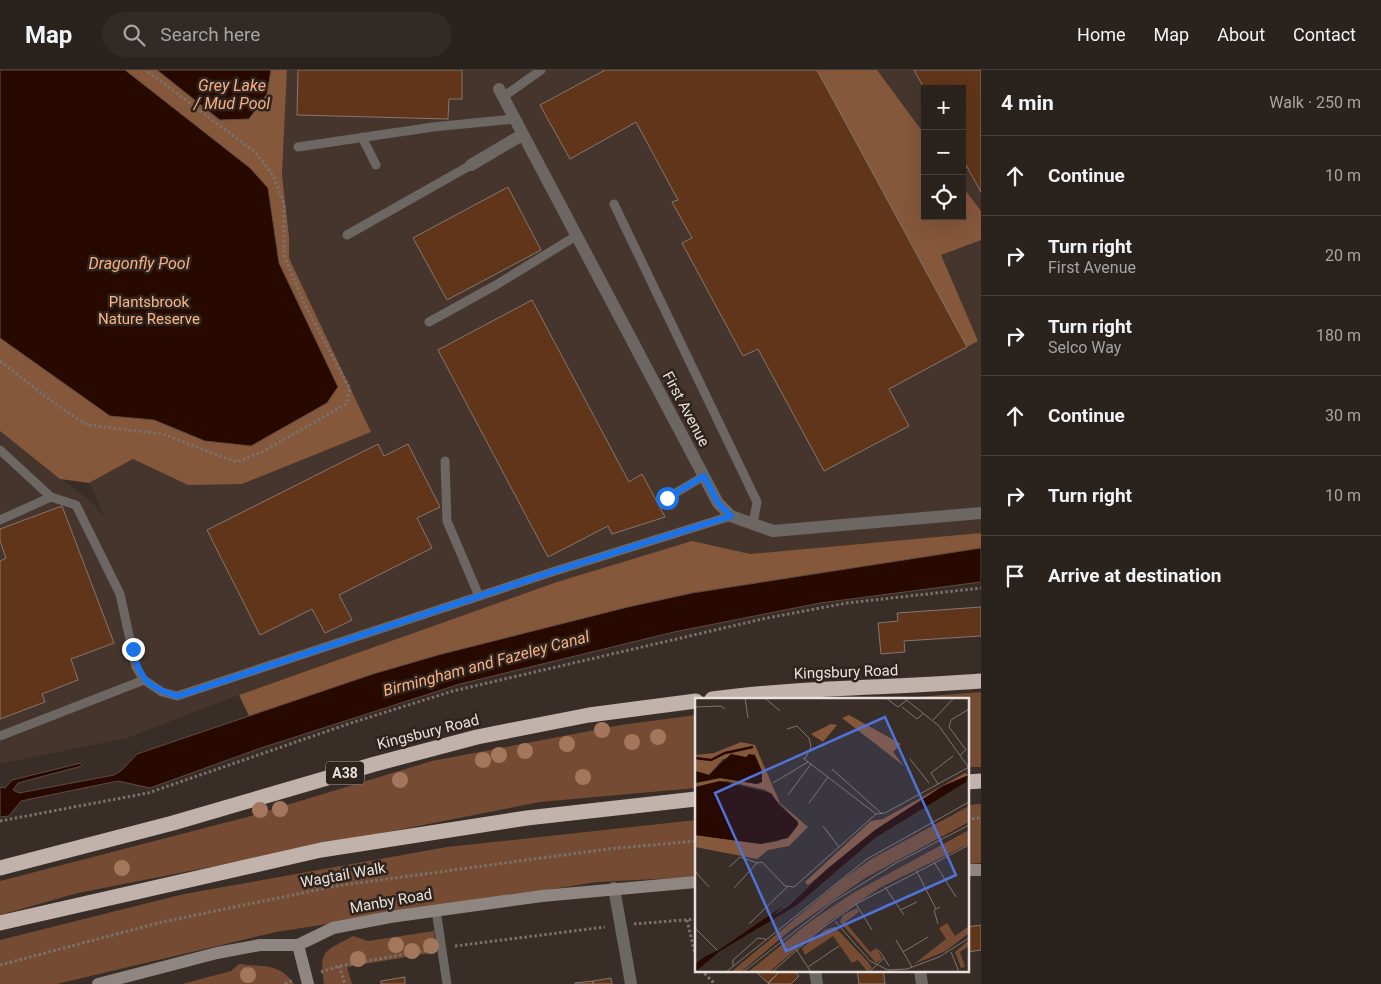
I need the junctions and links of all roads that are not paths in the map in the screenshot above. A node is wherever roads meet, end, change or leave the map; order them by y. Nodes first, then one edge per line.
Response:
1 (541, 70) edge
2 (501, 93) joint
3 (514, 119) junction
4 (522, 135) junction
5 (362, 137) junction
6 (298, 147) dead end
7 (376, 165) dead end
8 (471, 165) joint
9 (614, 204) dead end
10 (347, 235) dead end
11 (576, 236) junction
12 (429, 322) dead end
13 (0, 450) edge
14 (445, 461) dead end
15 (704, 476) junction
16 (51, 497) junction
17 (667, 498) dead end
18 (981, 513) edge
19 (731, 516) junction
20 (0, 520) edge
21 (753, 524) junction
22 (479, 596) junction
23 (144, 680) junction
24 (981, 681) edge
25 (720, 698) edge
26 (695, 701) edge
27 (0, 736) edge
28 (981, 781) edge
29 (968, 782) edge
30 (695, 799) edge
31 (0, 868) edge
32 (968, 870) edge
33 (981, 870) edge
34 (695, 882) edge
35 (614, 888) junction
36 (436, 910) junction
37 (0, 923) edge
38 (298, 945) junction
39 (307, 980) edge
40 (98, 984) edge
41 (447, 984) edge
42 (631, 984) edge

1 - 2 lane
2 - 3 street, First Avenue
3 - 4 street, First Avenue
3 - 5 lane
4 - 8 street
4 - 11 street, First Avenue
5 - 6 lane
5 - 7 lane
8 - 10 lane
9 - 21 lane
11 - 12 lane
11 - 15 street, First Avenue
13 - 16 lane
14 - 22 lane
15 - 17 lane
15 - 19 street, First Avenue
16 - 20 lane
16 - 23 lane
18 - 21 street, First Avenue
19 - 21 street, First Avenue
19 - 22 lane
22 - 23 lane
23 - 27 lane
24 - 25 highway, Kingsbury Road
26 - 31 highway, Kingsbury Road / A38
28 - 29 highway
30 - 37 highway
32 - 33 street
34 - 35 street, Manby Road
35 - 36 street, Manby Road
35 - 42 street
36 - 38 street, Manby Road
36 - 41 lane
38 - 39 street
38 - 40 street, Manby Road

